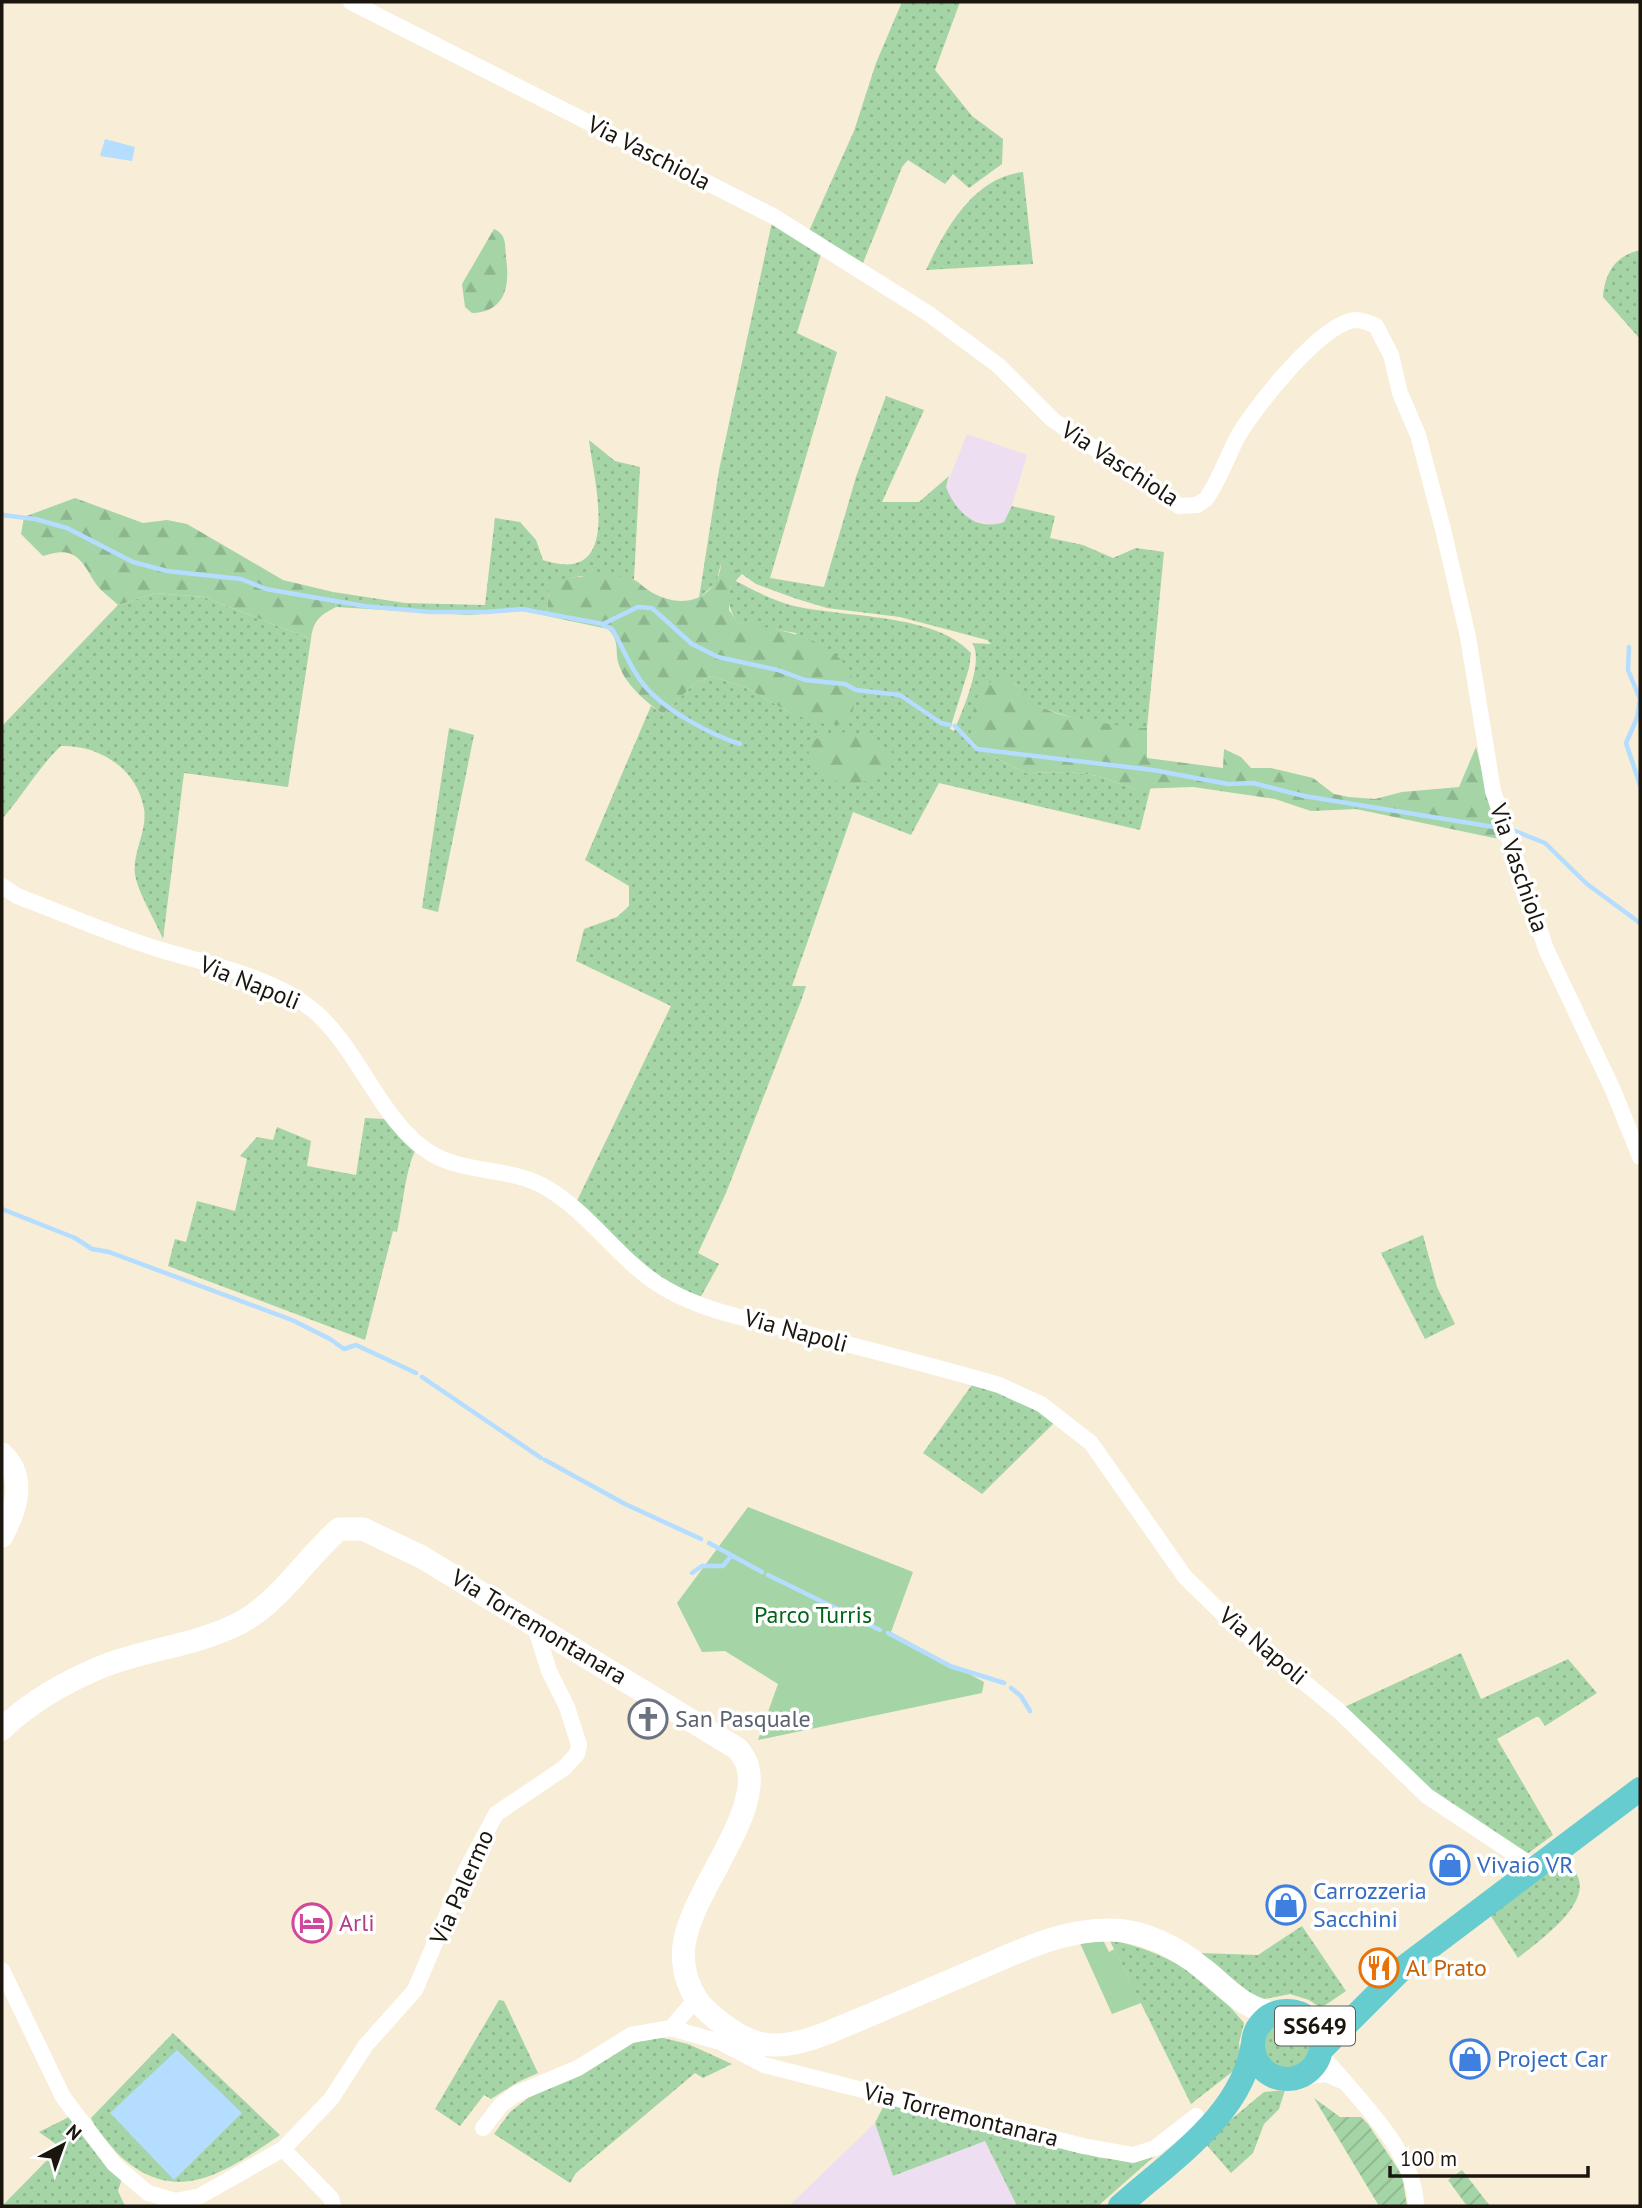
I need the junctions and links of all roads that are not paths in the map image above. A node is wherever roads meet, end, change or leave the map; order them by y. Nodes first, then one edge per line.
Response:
1 (351, 2) edge
2 (2, 886) edge
3 (1640, 1157) edge
4 (2, 1454) edge
5 (2, 1536) edge
6 (534, 1623) junction
7 (2, 1729) edge
8 (1640, 1789) edge
9 (1534, 1867) junction
10 (1404, 1967) junction
11 (2, 1969) edge
12 (1227, 1990) junction
13 (696, 1999) junction
14 (1287, 2013) junction
15 (671, 2028) junction
16 (724, 2036) junction
17 (1254, 2040) junction
18 (1321, 2052) junction
19 (1295, 2078) junction
20 (1350, 2087) junction
21 (1204, 2120) junction
22 (483, 2128) dead end
23 (283, 2149) junction
24 (333, 2206) edge
25 (1120, 2206) edge
26 (1416, 2206) edge

1 - 3 street, Via Vaschiola
2 - 9 street, Via Napoli
4 - 5 street
6 - 7 street, Via Torremontanara
6 - 13 street, Via Torremontanara
6 - 23 street, Via Palermo
8 - 9 main road, SS649
9 - 10 main road, SS649
10 - 14 main road, SS649
10 - 18 main road, SS649
11 - 23 street, Via Palermo
12 - 14 street, Via Torremontanara
12 - 16 street, Via Torremontanara
12 - 17 street, Via Torremontanara
13 - 15 street
13 - 16 street, Via Torremontanara
14 - 17 main road, SS649
14 - 18 main road, SS649
15 - 16 street
15 - 22 street
16 - 21 street, Via Torremontanara
17 - 19 main road, SS649
17 - 21 main road, SS649
18 - 19 main road, SS649
18 - 20 street
19 - 20 street
19 - 21 main road, SS649
20 - 26 street
21 - 25 main road, SS649
23 - 24 street

